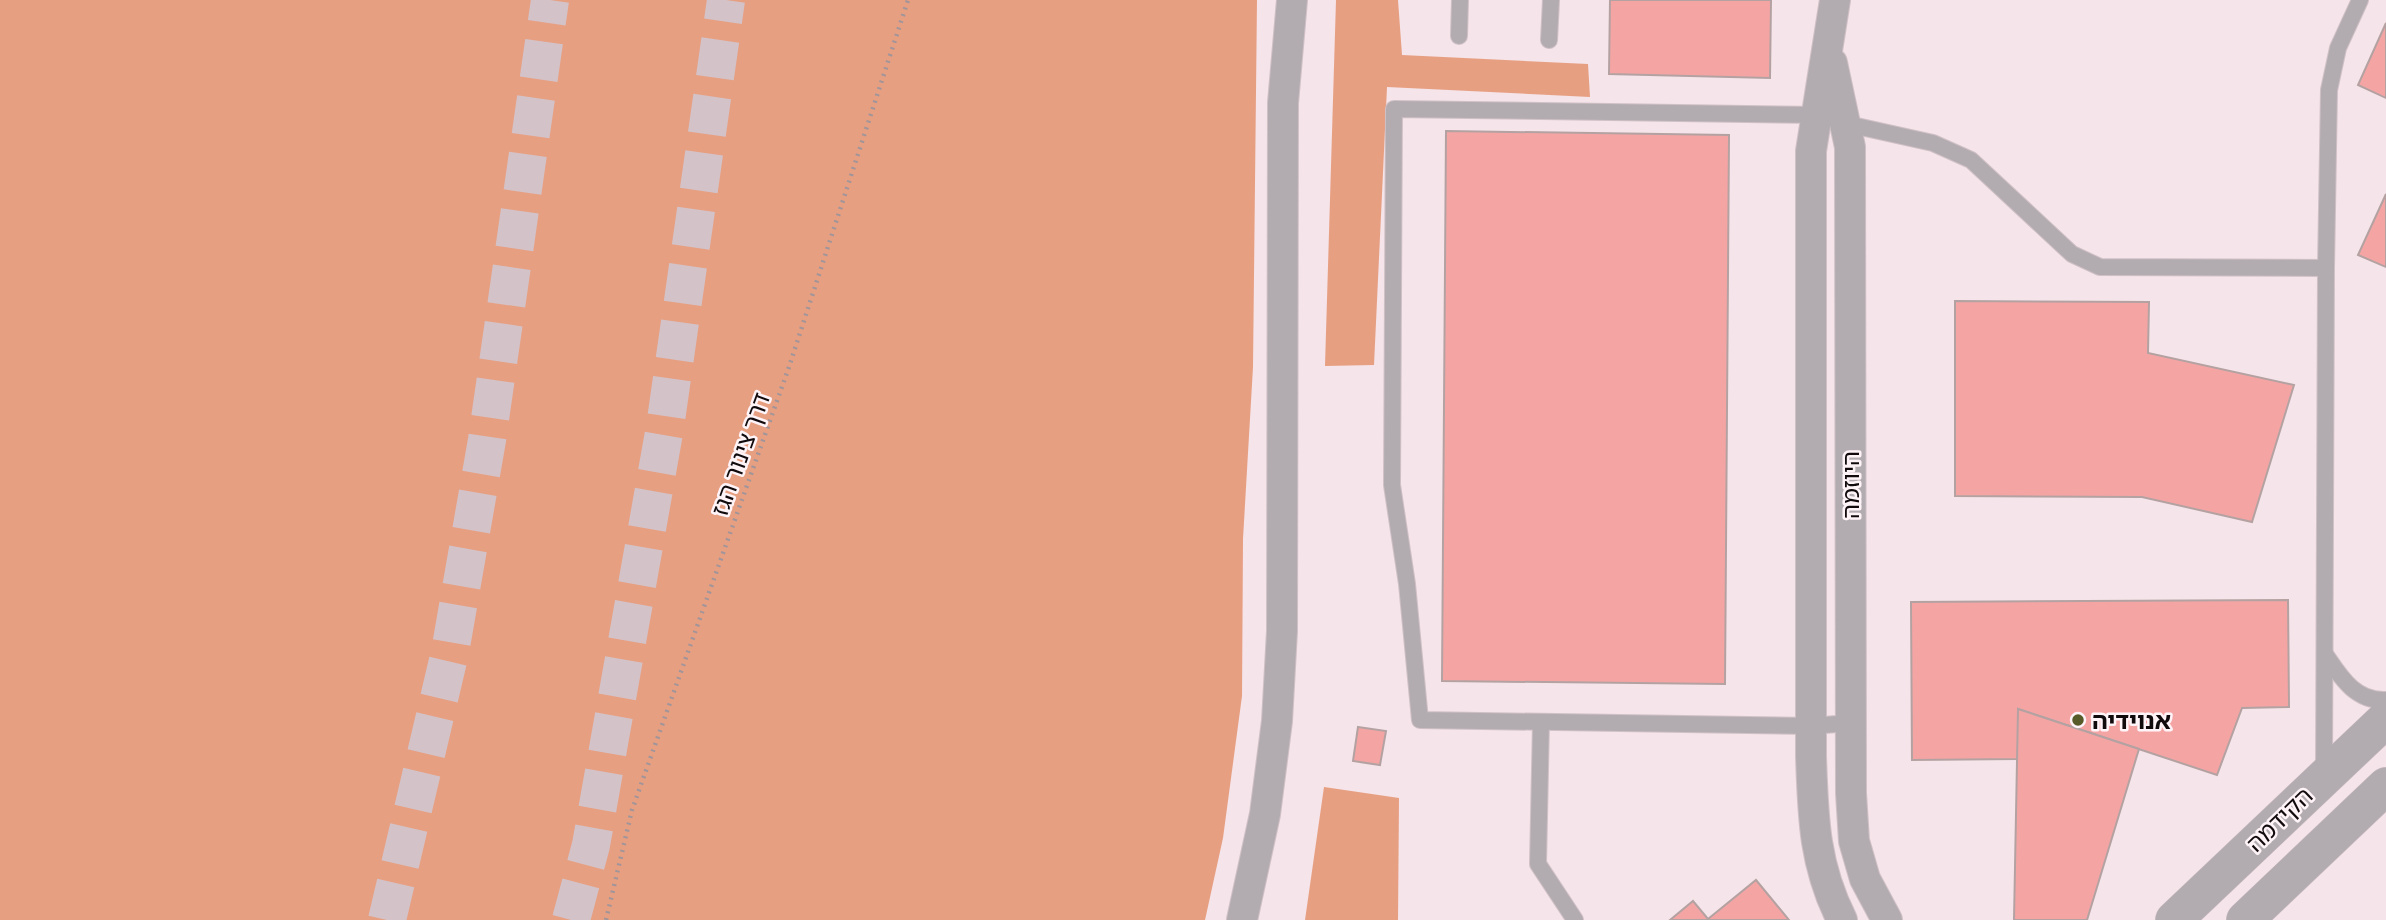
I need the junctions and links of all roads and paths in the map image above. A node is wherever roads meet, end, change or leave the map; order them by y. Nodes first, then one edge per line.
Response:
1 (908, 0) edge
2 (1293, 0) edge
3 (1460, 0) edge
4 (1551, 0) edge
5 (1835, 0) edge
6 (2360, 0) edge
7 (1459, 36) dead end
8 (1549, 40) dead end
9 (1829, 45) junction
10 (1817, 113) junction
11 (1845, 124) junction
12 (2326, 268) junction
13 (2325, 654) junction
14 (2386, 700) edge
15 (2386, 719) edge
16 (1541, 722) junction
17 (1850, 723) junction
18 (1811, 726) junction
19 (2324, 775) junction
20 (2386, 786) edge
21 (606, 920) edge
22 (1242, 920) edge
23 (1575, 920) edge
24 (1842, 920) edge
25 (1887, 920) edge
26 (2174, 920) edge
27 (2245, 920) edge

1 - 21 path, דרך צינור הגז
2 - 22 street
3 - 7 lane
4 - 8 lane
5 - 9 street, היוזמה
6 - 12 lane
9 - 10 street, היוזמה
9 - 11 street, היוזמה
10 - 11 lane
10 - 16 lane
10 - 18 street, היוזמה
11 - 12 lane
11 - 17 street, היוזמה
12 - 13 lane
13 - 14 lane
13 - 19 lane
15 - 19 street, הקידמה
16 - 18 lane
16 - 23 lane
17 - 18 lane
17 - 25 street, היוזמה
18 - 24 street, היוזמה
19 - 26 street, הקידמה
20 - 27 street, הקידמה

